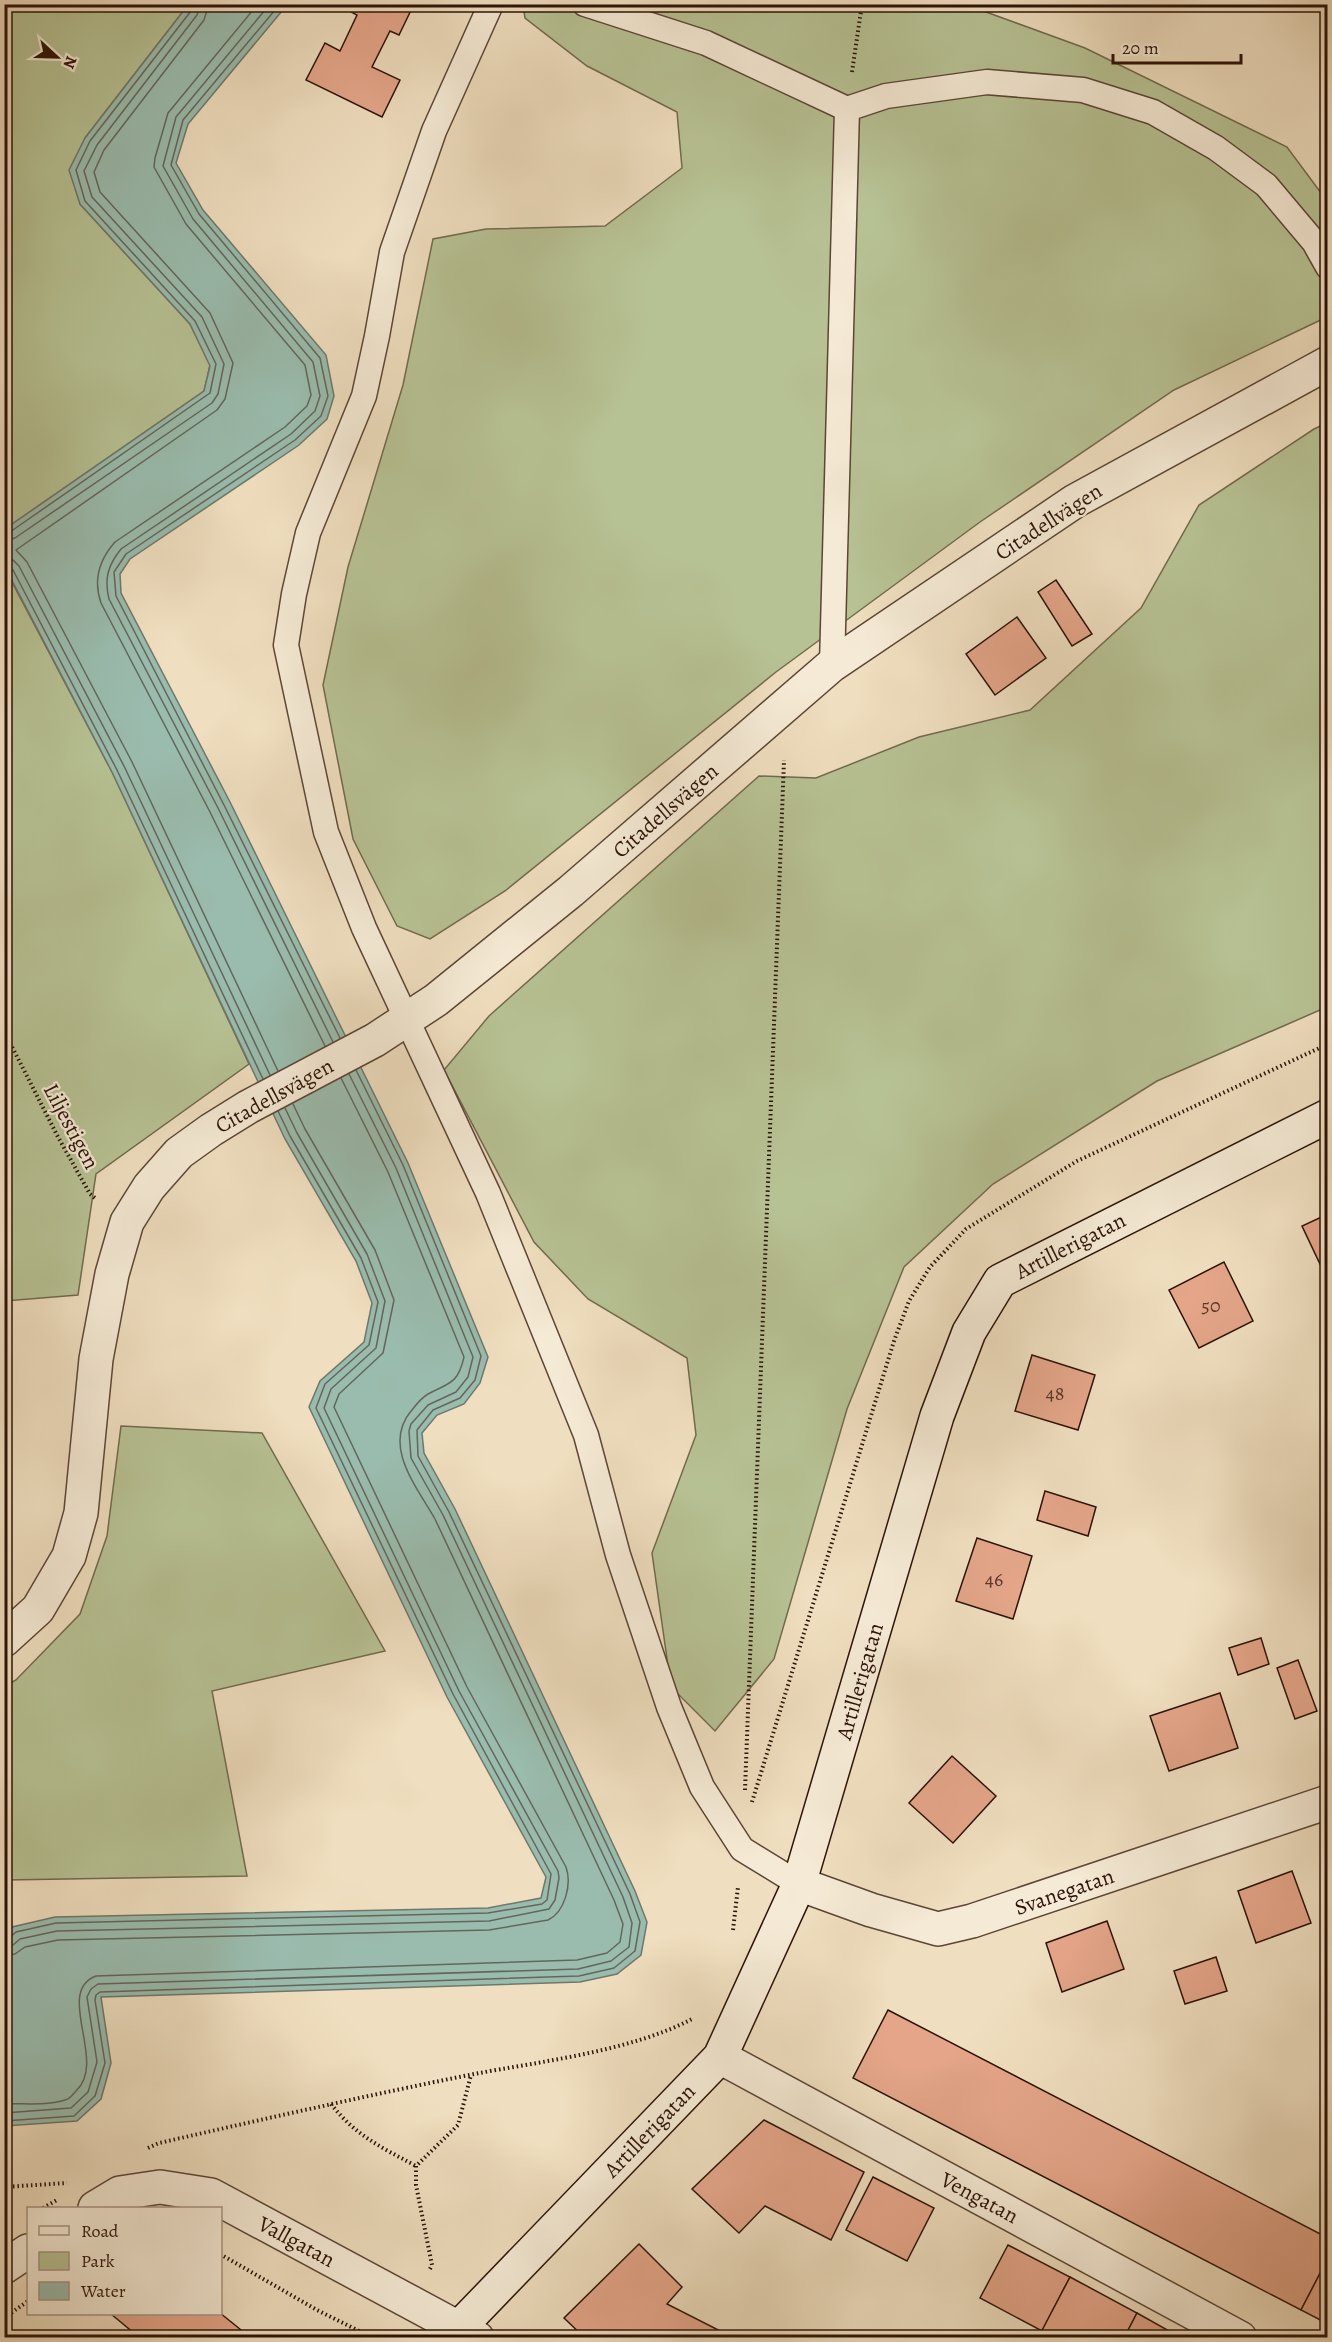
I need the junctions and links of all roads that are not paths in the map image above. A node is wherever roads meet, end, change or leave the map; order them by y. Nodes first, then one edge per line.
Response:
1 (491, 4) edge
2 (585, 4) edge
3 (847, 109) junction
4 (1328, 267) edge
5 (1328, 363) edge
6 (832, 665) junction
7 (786, 705) joint
8 (407, 1020) junction
9 (1328, 1116) edge
10 (4, 1640) edge
11 (1328, 1802) edge
12 (800, 1884) junction
13 (720, 2057) junction
14 (97, 2207) edge
15 (27, 2252) edge
16 (4, 2267) edge
17 (462, 2334) edge
18 (1240, 2337) edge

1 - 8 lane
2 - 3 lane
3 - 4 lane
3 - 6 lane
5 - 6 street, Citadellvägen
6 - 7 street, Citadellvägen
7 - 8 street, Citadellsvägen
8 - 10 street, Citadellsvägen
8 - 12 lane
9 - 12 street, Artillerigatan
11 - 12 street, Svanegatan
12 - 13 street, Artillerigatan
13 - 17 street, Artillerigatan
13 - 18 street, Vengatan
14 - 17 street, Vallgatan
15 - 16 street

